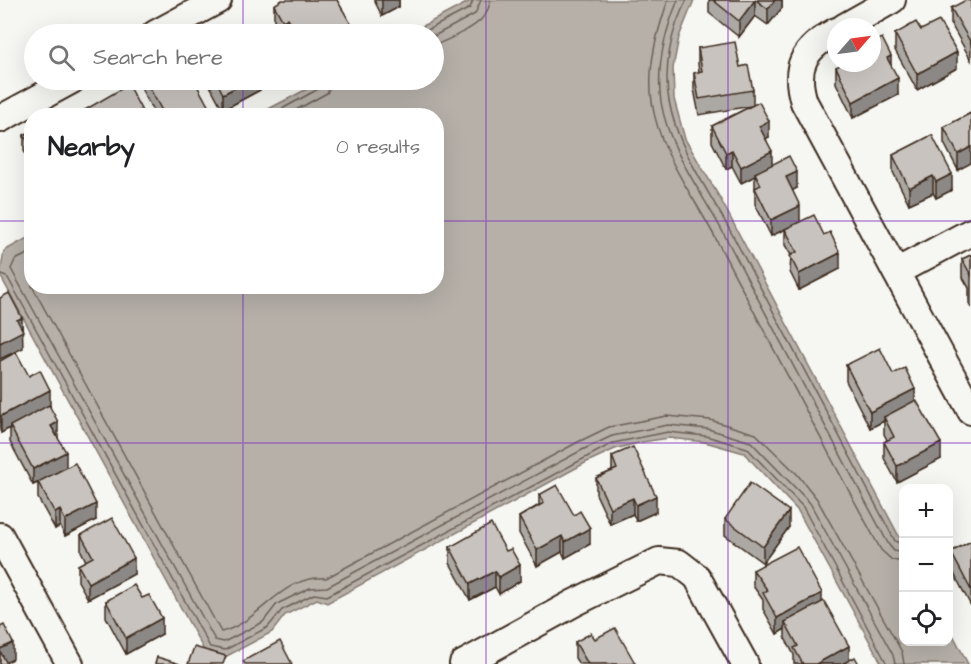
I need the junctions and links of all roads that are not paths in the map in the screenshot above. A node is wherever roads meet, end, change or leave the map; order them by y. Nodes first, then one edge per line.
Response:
1 (218, 0) edge
2 (892, 0) edge
3 (859, 18) edge
4 (174, 24) edge
5 (827, 36) edge
6 (54, 90) edge
7 (0, 119) edge
8 (971, 232) edge
9 (896, 272) junction
10 (971, 411) edge
11 (0, 536) edge
12 (70, 664) edge
13 (463, 664) edge
14 (745, 664) edge

1 - 4 street
2 - 3 street
5 - 9 street
6 - 7 street
8 - 9 street
9 - 10 street
11 - 12 street
13 - 14 street

